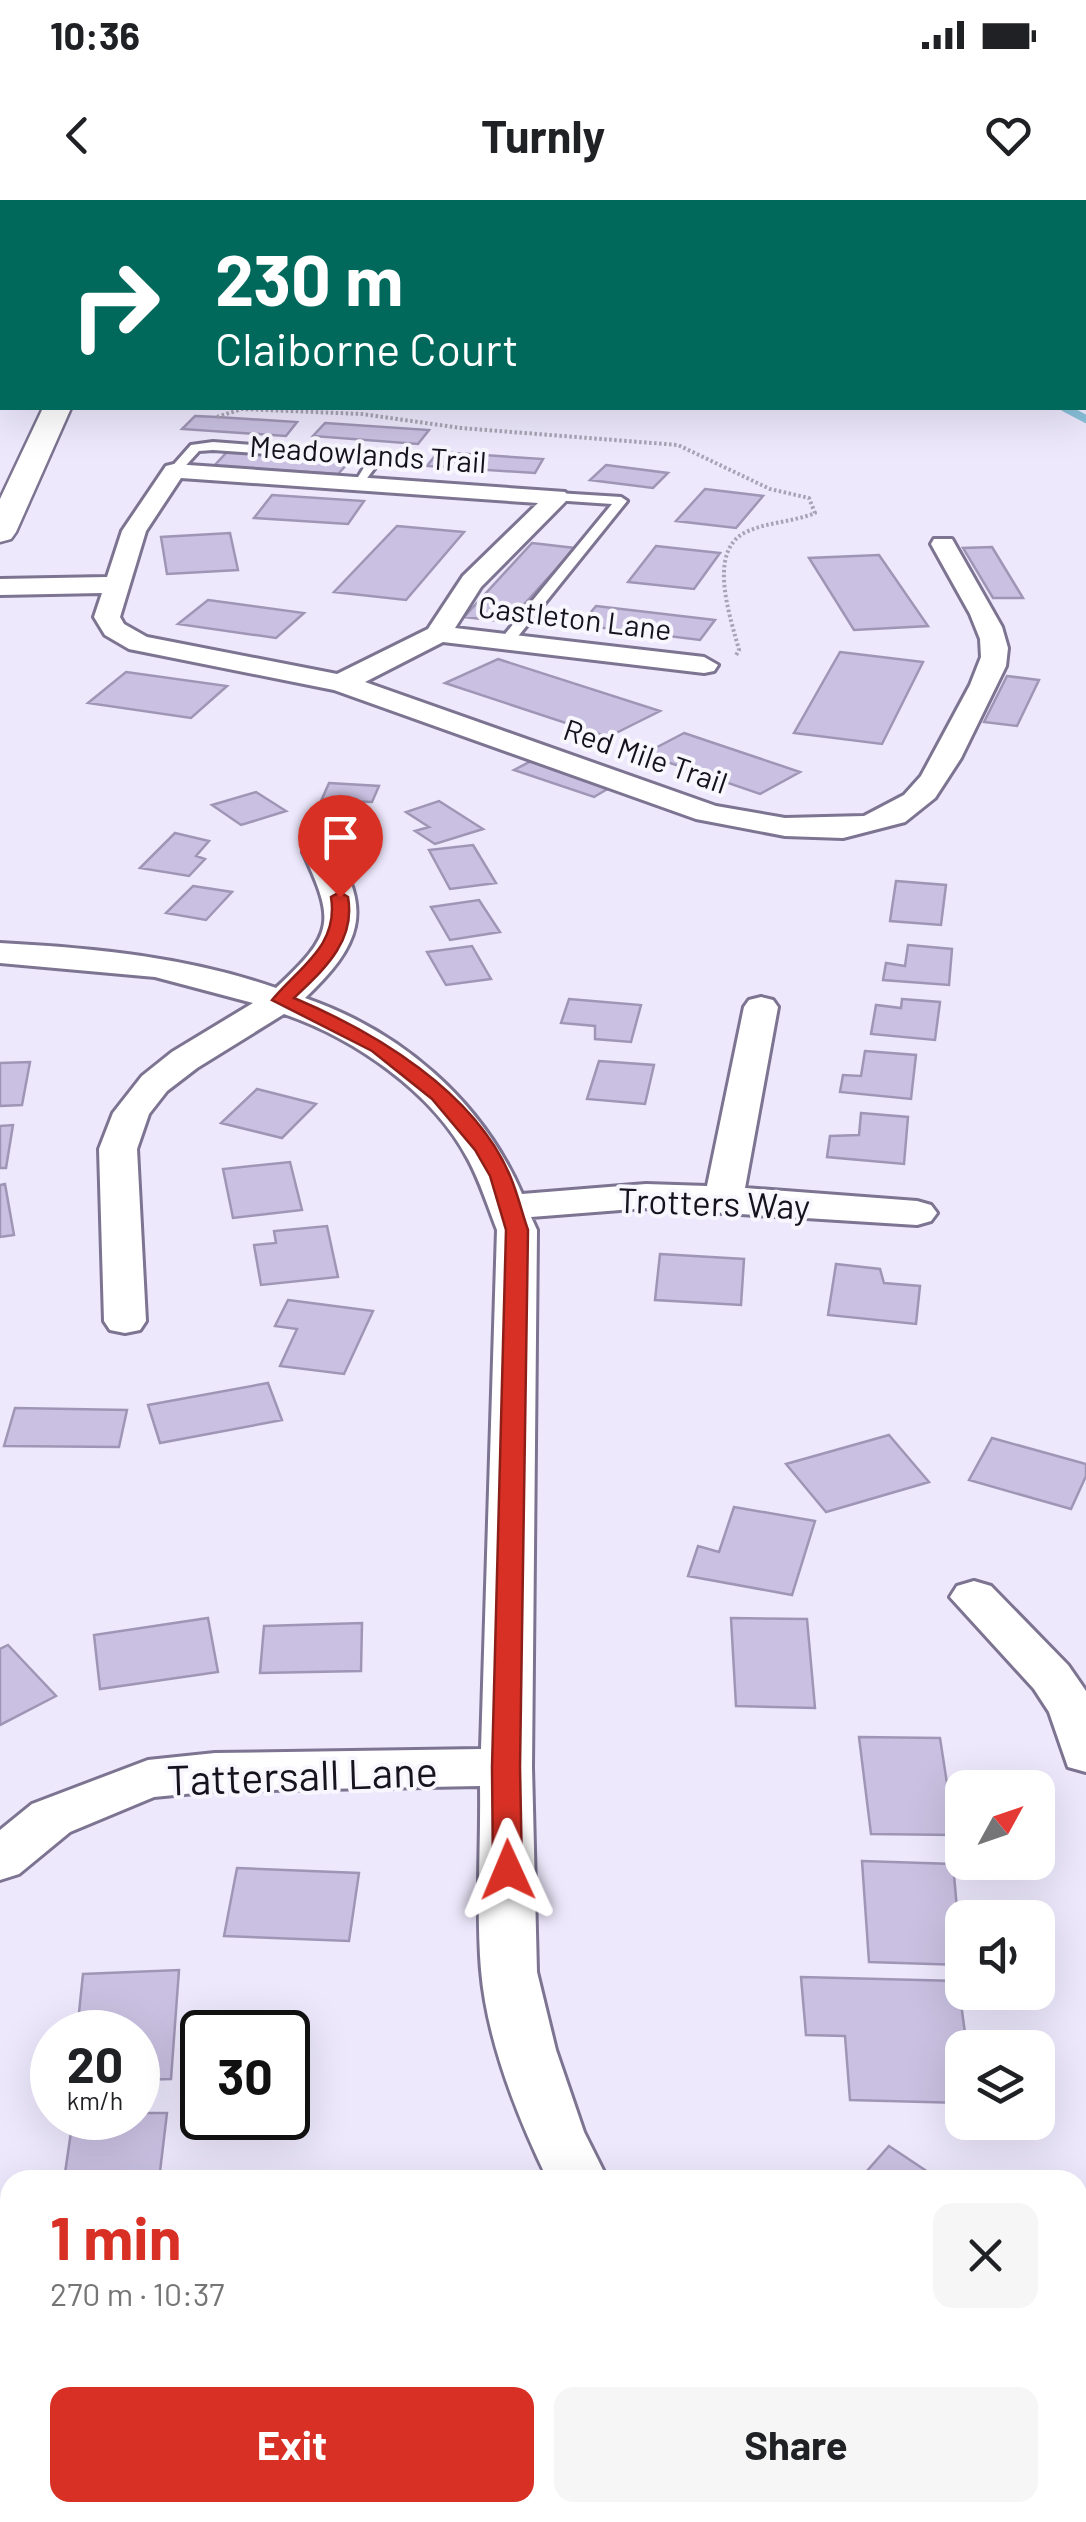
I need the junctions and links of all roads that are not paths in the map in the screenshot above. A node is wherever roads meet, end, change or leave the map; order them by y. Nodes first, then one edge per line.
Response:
1 (55, 410) edge
2 (558, 497) junction
3 (0, 532) edge
4 (943, 544) dead end
5 (0, 586) edge
6 (116, 590) junction
7 (0, 598) edge
8 (439, 634) junction
9 (506, 642) junction
10 (704, 665) dead end
11 (341, 683) junction
12 (319, 852) dead end
13 (0, 953) edge
14 (281, 1000) junction
15 (761, 1007) dead end
16 (724, 1198) junction
17 (511, 1207) junction
18 (917, 1213) dead end
19 (125, 1322) dead end
20 (974, 1598) dead end
21 (1086, 1754) edge
22 (506, 1767) junction
23 (0, 1860) edge
24 (573, 2170) edge

1 - 3 main road
2 - 6 street, Meadowlands Trail
2 - 8 street
2 - 9 lane
4 - 11 street, Red Mile Trail
5 - 6 street
6 - 7 street
6 - 11 street, Red Mile Trail
8 - 9 street, Castleton Lane
8 - 11 street
9 - 10 street, Castleton Lane
12 - 14 street
13 - 14 street
14 - 17 street
14 - 19 street
15 - 16 street
16 - 17 street, Trotters Way
16 - 18 street, Trotters Way
17 - 22 street
20 - 21 street
22 - 23 street, Tattersall Lane
22 - 24 street

